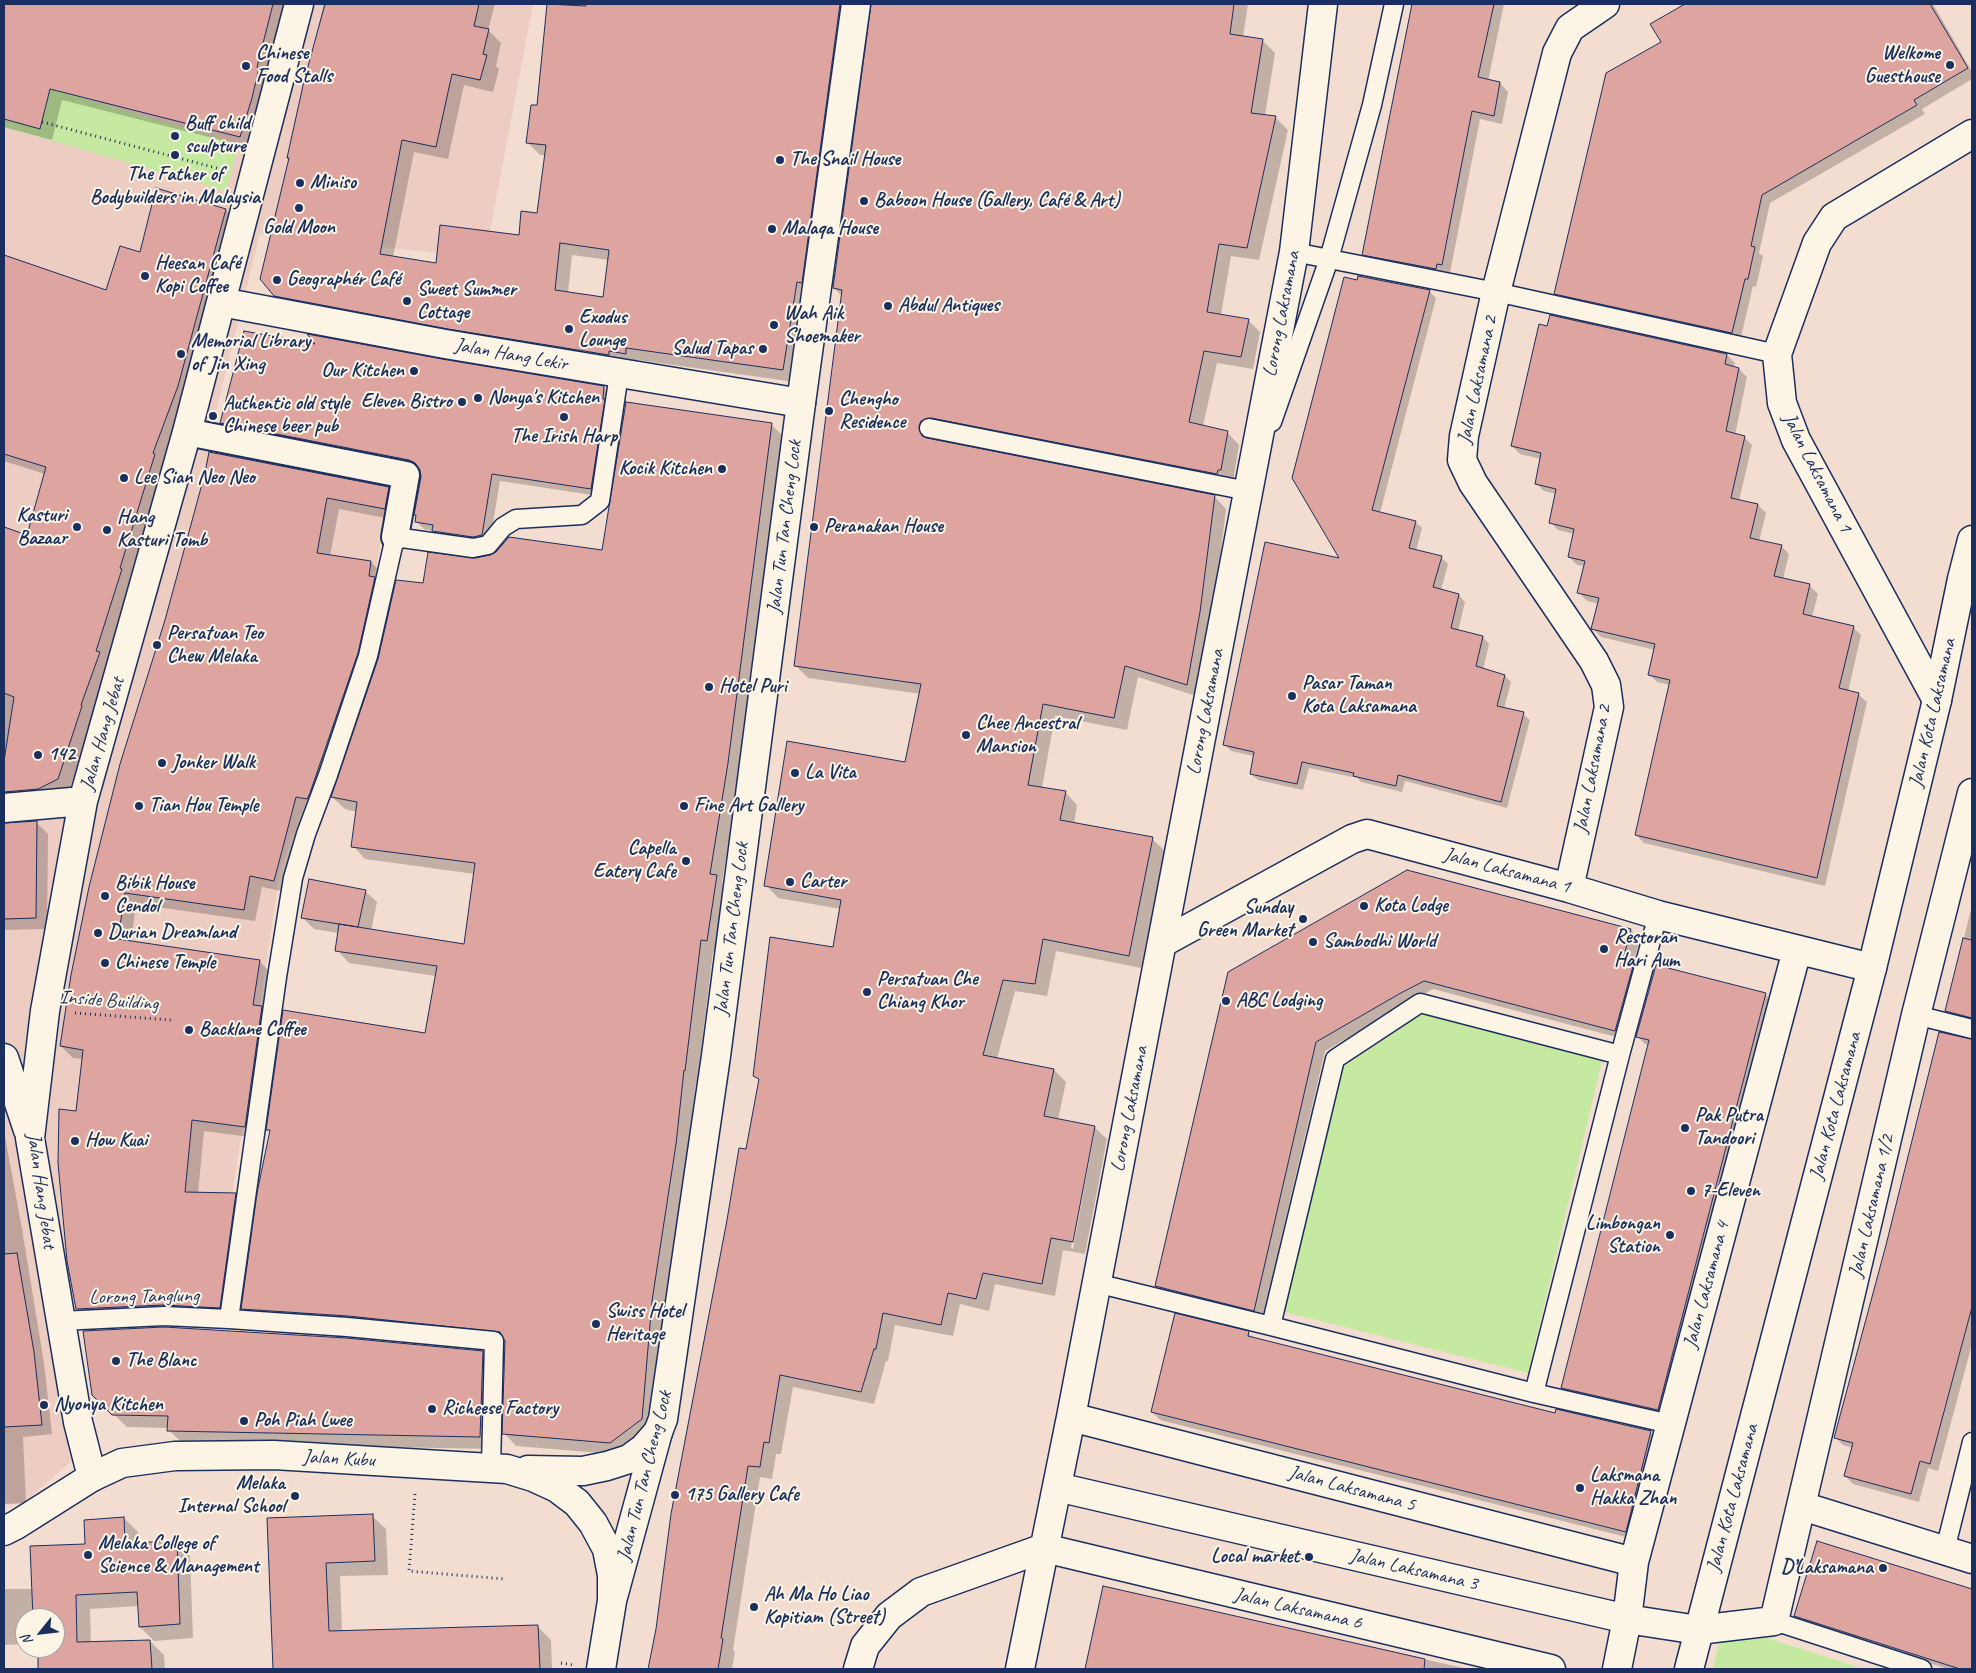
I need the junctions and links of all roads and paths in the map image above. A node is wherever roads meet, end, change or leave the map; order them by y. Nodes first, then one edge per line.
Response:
1 (299, 4) edge
2 (856, 4) edge
3 (1323, 4) edge
4 (1394, 4) edge
5 (1605, 4) edge
6 (42, 122) dead end
7 (1972, 134) edge
8 (254, 178) junction
9 (1294, 252) junction
10 (1328, 259) junction
11 (1496, 292) junction
12 (221, 302) junction
13 (1777, 354) junction
14 (619, 374) junction
15 (801, 404) junction
16 (929, 428) dead end
17 (187, 432) junction
18 (1248, 491) junction
19 (394, 537) junction
20 (1972, 540) edge
21 (1967, 581) edge
22 (1937, 700) junction
23 (1972, 793) edge
24 (83, 801) junction
25 (4, 808) edge
26 (1569, 888) junction
27 (1658, 915) junction
28 (1162, 943) junction
29 (1797, 950) junction
30 (1872, 968) junction
31 (45, 1011) junction
32 (1916, 1015) junction
33 (171, 1020) dead end
34 (1972, 1029) edge
35 (1620, 1055) junction
36 (4, 1058) edge
37 (30, 1138) junction
38 (1096, 1283) junction
39 (229, 1319) junction
40 (60, 1321) junction
41 (1271, 1326) junction
42 (1534, 1393) junction
43 (1071, 1416) junction
44 (1670, 1424) junction
45 (658, 1432) junction
46 (1972, 1442) edge
47 (499, 1468) junction
48 (92, 1477) junction
49 (1057, 1487) junction
50 (415, 1493) dead end
51 (1802, 1506) junction
52 (4, 1531) edge
53 (1044, 1548) junction
54 (1944, 1550) junction
55 (1972, 1559) edge
56 (1634, 1562) junction
57 (506, 1579) dead end
58 (612, 1601) junction
59 (1627, 1619) junction
60 (1774, 1621) junction
61 (1698, 1630) junction
62 (601, 1669) edge
63 (858, 1669) edge
64 (1020, 1669) edge
65 (1551, 1669) edge
66 (1618, 1669) edge
67 (1689, 1669) edge
68 (1922, 1669) edge

1 - 8 street, Jalan Hang Jebat
2 - 15 street, Jalan Tun Tan Cheng Lock
3 - 9 street, Lorong Laksamana
4 - 10 lane
5 - 11 street, Jalan Laksamana 2
6 - 8 path
7 - 13 street, Jalan Laksamana 1
8 - 12 street, Jalan Hang Jebat
9 - 10 lane
9 - 18 street, Lorong Laksamana
10 - 11 lane
10 - 18 lane
11 - 13 lane
11 - 26 street, Jalan Laksamana 2
12 - 14 street, Jalan Hang Lekir
12 - 17 street, Jalan Hang Jebat
13 - 22 street, Jalan Laksamana 1
14 - 15 street, Jalan Hang Lekir
14 - 19 lane
15 - 45 street, Jalan Tun Tan Cheng Lock
16 - 18 lane
17 - 19 street
17 - 24 street, Jalan Hang Jebat
18 - 28 street, Lorong Laksamana
19 - 39 lane
20 - 21 street, Jalan Kota Laksamana
21 - 22 street, Jalan Kota Laksamana
22 - 30 street, Jalan Kota Laksamana
23 - 32 street, Jalan Laksamana 1/2
24 - 25 street
24 - 31 street, Jalan Hang Jebat
26 - 27 street, Jalan Laksamana 1
26 - 28 street, Jalan Laksamana 1
27 - 29 street, Jalan Laksamana 1
27 - 35 lane
28 - 38 street, Lorong Laksamana
29 - 30 street, Jalan Laksamana 1
29 - 44 street, Jalan Laksamana 4
30 - 61 street, Jalan Kota Laksamana
31 - 33 path, Inside Building
31 - 37 street, Jalan Hang Jebat
32 - 34 lane
32 - 51 street, Jalan Laksamana 1/2
35 - 41 lane
35 - 42 lane
36 - 37 street
37 - 40 street, Jalan Hang Jebat
38 - 41 lane
38 - 43 street, Lorong Laksamana
39 - 40 lane, Lorong Tanglung
39 - 47 lane, Lorong Tanglung
40 - 48 street, Jalan Hang Jebat
41 - 42 lane
42 - 44 lane
43 - 49 street, Lorong Laksamana
43 - 56 street, Jalan Laksamana 5
44 - 56 street, Jalan Laksamana 4
45 - 47 street
45 - 58 street, Jalan Tun Tan Cheng Lock
46 - 54 lane
47 - 48 street, Jalan Kubu
47 - 58 street, Jalan Kubu
48 - 52 street, Jalan Kubu
49 - 53 street, Lorong Laksamana
49 - 59 street, Jalan Laksamana 3
50 - 57 path
51 - 54 street
51 - 60 street, Jalan Laksamana 1/2
53 - 63 street
53 - 64 street, Lorong Laksamana
53 - 65 street, Jalan Laksamana 6
54 - 55 street
56 - 59 street, Jalan Laksamana 4
58 - 62 street, Jalan Tun Tan Cheng Lock
59 - 61 street, Jalan Laksamana 3
59 - 66 street, Jalan Laksamana 4
60 - 61 street, Jalan Laksamana 3
60 - 68 lane
61 - 67 street, Jalan Kota Laksamana

